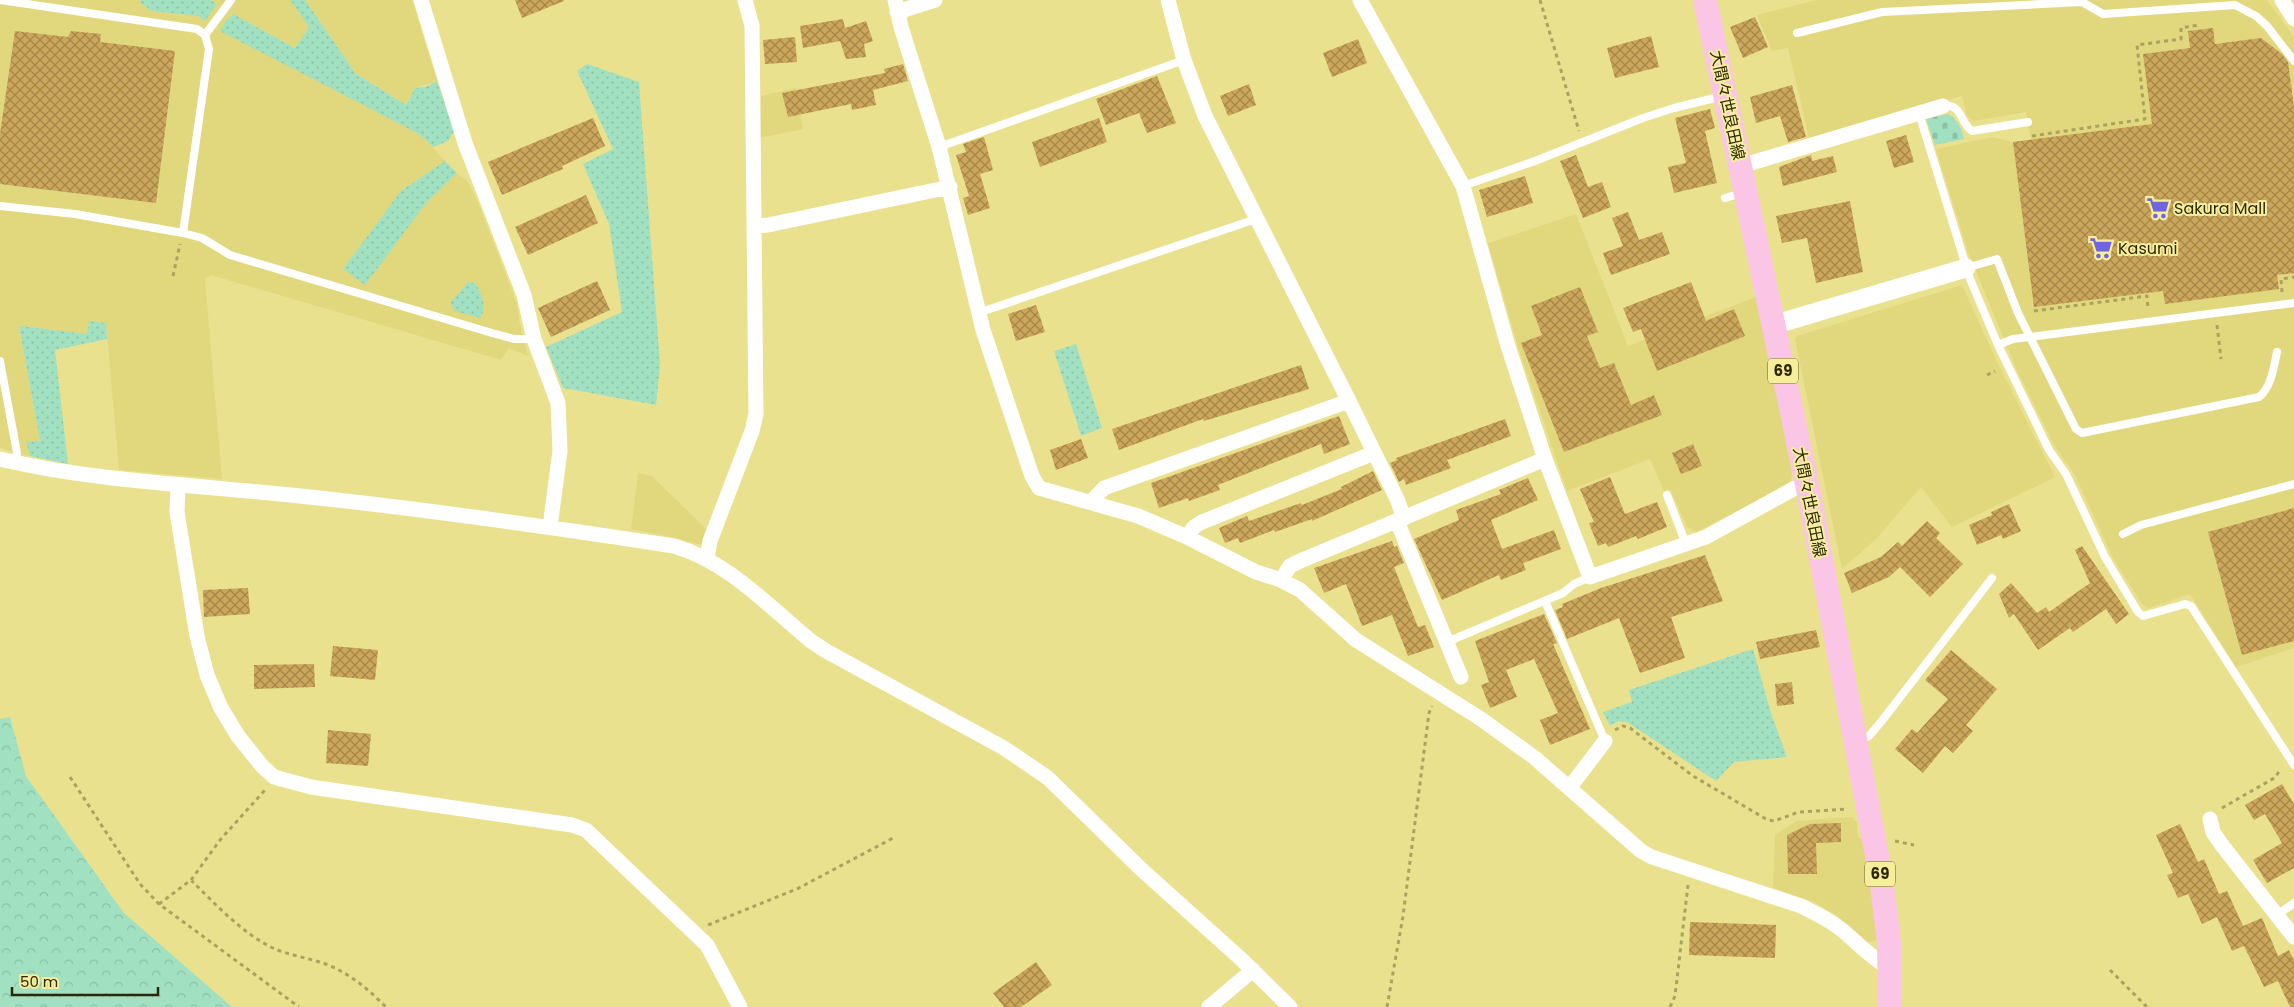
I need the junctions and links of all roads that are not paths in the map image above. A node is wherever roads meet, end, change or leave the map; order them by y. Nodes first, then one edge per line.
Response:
1 (0, 0) edge
2 (231, 0) edge
3 (421, 0) edge
4 (745, 0) edge
5 (935, 0) edge
6 (1168, 0) edge
7 (1360, 0) edge
8 (1704, 0) edge
9 (2282, 0) edge
10 (2082, 1) edge
11 (896, 6) edge
12 (2294, 19) edge
13 (1796, 33) dead end
14 (205, 34) junction
15 (1184, 60) junction
16 (2294, 62) edge
17 (1725, 96) junction
18 (1944, 106) joint
19 (1919, 112) junction
20 (2028, 122) dead end
21 (939, 146) junction
22 (1741, 166) junction
23 (1463, 186) junction
24 (950, 187) junction
25 (0, 206) edge
26 (1256, 219) junction
27 (754, 226) junction
28 (183, 233) junction
29 (1966, 268) junction
30 (2294, 303) edge
31 (978, 314) junction
32 (1773, 325) junction
33 (2030, 337) junction
34 (534, 339) junction
35 (1998, 345) junction
36 (2277, 352) dead end
37 (0, 361) edge
38 (1349, 401) junction
39 (1374, 453) junction
40 (0, 459) edge
41 (1545, 459) junction
42 (16, 463) junction
43 (1807, 484) junction
44 (2294, 484) edge
45 (178, 485) junction
46 (1666, 495) dead end
47 (1092, 502) junction
48 (1401, 519) junction
49 (550, 527) junction
50 (2123, 534) dead end
51 (1187, 537) junction
52 (1686, 544) junction
53 (707, 558) junction
54 (1590, 577) junction
55 (1992, 578) dead end
56 (1281, 580) junction
57 (1546, 601) junction
58 (1447, 642) junction
59 (1461, 677) dead end
60 (1605, 741) joint
61 (1855, 743) junction
62 (2294, 765) edge
63 (1570, 787) junction
64 (2210, 819) road end
65 (2294, 903) edge
66 (2277, 915) junction
67 (2294, 936) edge
68 (1891, 969) junction
69 (1253, 970) junction
70 (740, 1007) edge
71 (1209, 1007) edge
72 (1290, 1007) edge
73 (1890, 1007) edge

1 - 14 lane
2 - 14 lane
3 - 34 street
4 - 27 street
5 - 11 street
6 - 15 street
7 - 23 street
8 - 17 main road, 大間々世良田線 / 69
9 - 12 street
10 - 13 lane
10 - 16 lane
11 - 21 street
14 - 28 lane
15 - 21 lane
15 - 26 street
17 - 22 main road, 大間々世良田線 / 69
17 - 23 lane
18 - 19 street
18 - 20 lane
19 - 22 street
19 - 29 lane
21 - 24 street
22 - 32 main road, 大間々世良田線 / 69
23 - 41 street
24 - 27 street
24 - 31 street
25 - 28 lane
26 - 31 lane
26 - 38 street
27 - 53 street
28 - 34 lane
29 - 32 street
29 - 33 lane
29 - 35 lane
30 - 33 lane
31 - 47 street
32 - 43 main road, 大間々世良田線 / 69
33 - 35 lane
33 - 36 lane
34 - 49 street
35 - 62 lane
37 - 42 lane
38 - 39 street
38 - 47 street
39 - 48 street
39 - 51 street
40 - 42 street
41 - 48 street
41 - 54 street
42 - 45 street
43 - 52 street
43 - 61 main road, 大間々世良田線 / 69
44 - 50 lane
45 - 49 street
45 - 70 street
46 - 52 lane
47 - 51 street
48 - 56 street
48 - 58 street
49 - 53 street
51 - 56 street
52 - 54 street
53 - 69 street
54 - 57 lane
55 - 61 lane
56 - 63 street
57 - 58 lane
57 - 60 lane
58 - 59 street
60 - 63 street
61 - 68 main road, 大間々世良田線 / 69
63 - 68 street
64 - 66 street
65 - 66 lane
66 - 67 street
68 - 73 main road, 大間々世良田線 / 69
69 - 71 street
69 - 72 street

